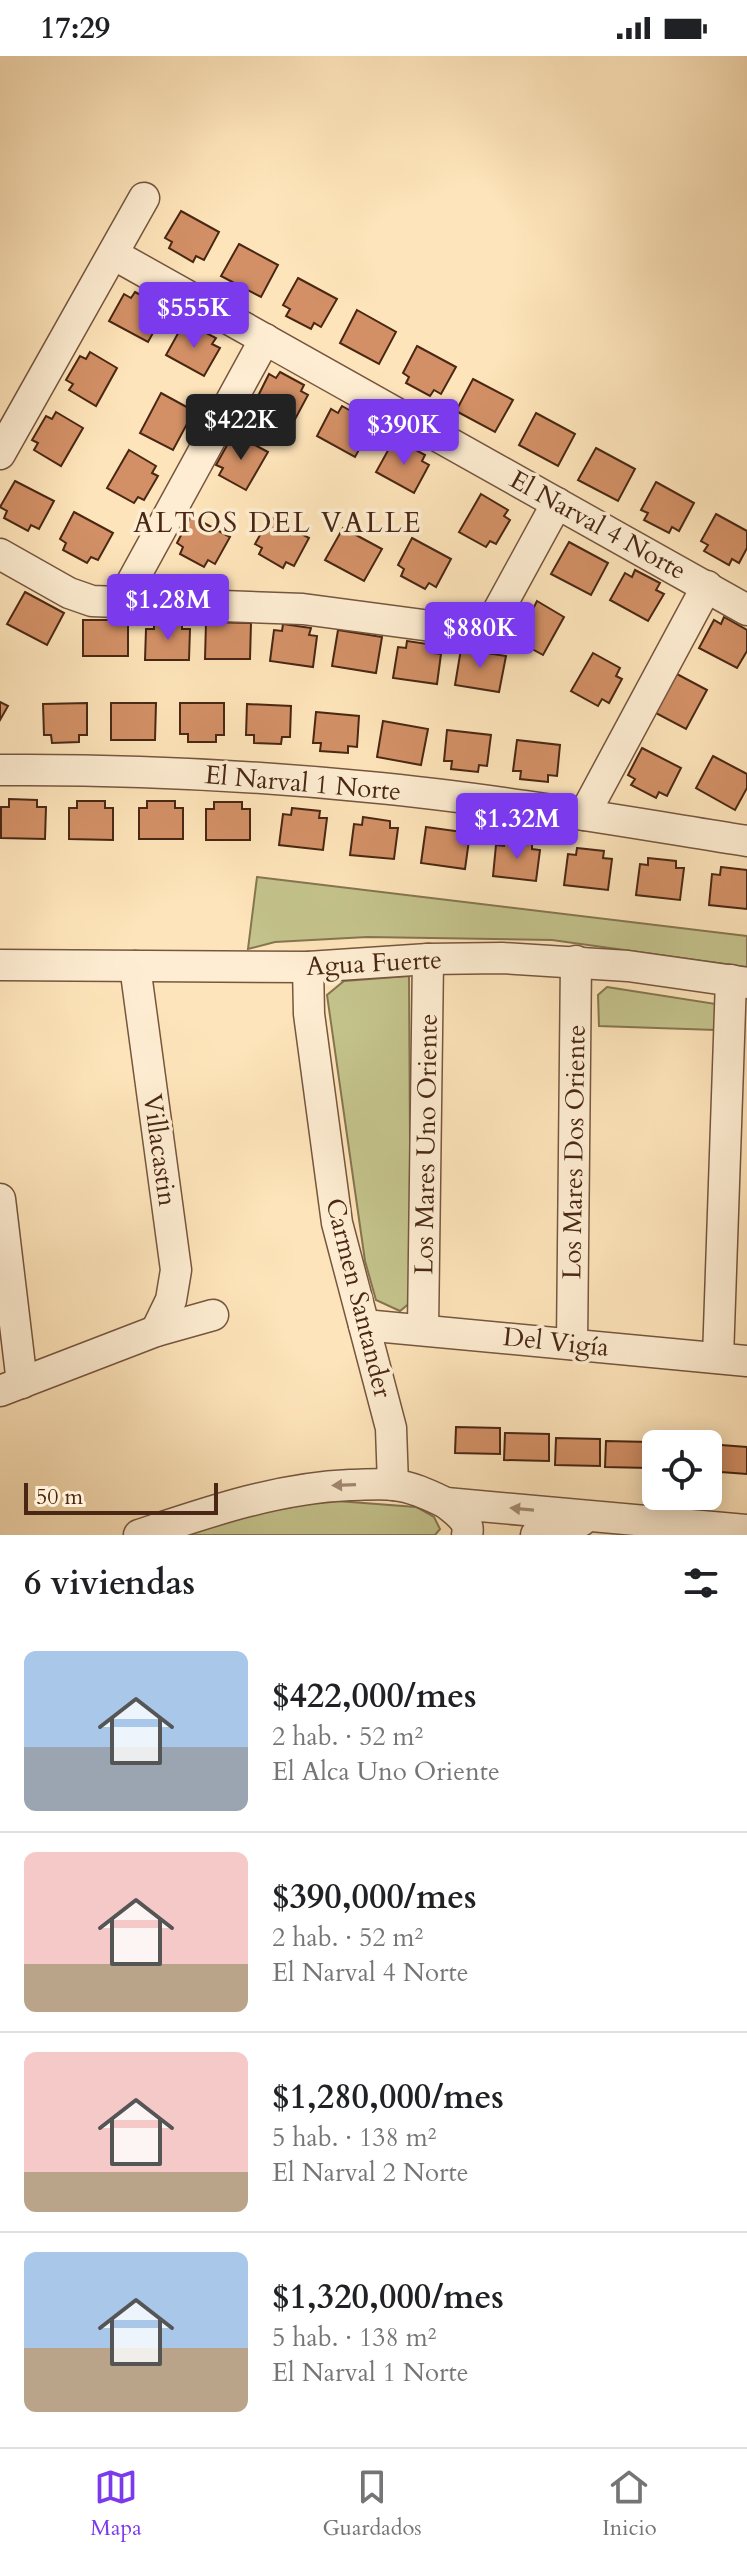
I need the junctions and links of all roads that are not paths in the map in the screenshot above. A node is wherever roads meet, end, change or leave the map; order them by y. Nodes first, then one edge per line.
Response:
1 (144, 198) dead end
2 (113, 254) junction
3 (265, 339) junction
4 (0, 454) edge
5 (557, 503) junction
6 (0, 554) edge
7 (707, 586) junction
8 (120, 604) junction
9 (747, 610) edge
10 (0, 770) edge
11 (584, 815) junction
12 (747, 841) edge
13 (428, 959) junction
14 (576, 961) junction
15 (0, 965) edge
16 (135, 966) junction
17 (308, 967) junction
18 (739, 982) edge
19 (0, 1199) edge
20 (213, 1315) dead end
21 (364, 1325) junction
22 (423, 1329) junction
23 (156, 1331) junction
24 (572, 1344) junction
25 (732, 1360) edge
26 (11, 1387) edge
27 (393, 1485) junction
28 (446, 1503) junction
29 (599, 1515) junction
30 (747, 1530) edge
31 (139, 1535) edge
32 (467, 1535) edge
33 (536, 1535) edge

1 - 2 street
2 - 3 street, El Narval 4 Norte
2 - 4 street
3 - 5 street, El Narval 4 Norte
3 - 8 street
5 - 7 street, El Narval 4 Norte
5 - 8 street
6 - 8 street
7 - 9 street, El Narval 4 Norte
7 - 11 street
10 - 11 street, El Narval 1 Norte
11 - 12 street, El Narval 1 Norte
13 - 14 street, Agua Fuerte
13 - 17 street, Agua Fuerte
13 - 22 street, Los Mares Uno Oriente
14 - 18 street, Agua Fuerte
14 - 24 street, Los Mares Dos Oriente
15 - 16 street, Agua Fuerte
16 - 17 street, Agua Fuerte
16 - 23 street, Villacastin
17 - 21 street, Carmen Santander
18 - 25 street
19 - 26 street
20 - 23 street
21 - 22 street, Del Vigía
21 - 27 street, Carmen Santander
22 - 24 street, Del Vigía
23 - 26 street
24 - 25 street, Del Vigía
27 - 28 street
27 -> 31 street
29 -> 28 street
28 - 32 street
29 - 30 street
29 - 33 street

